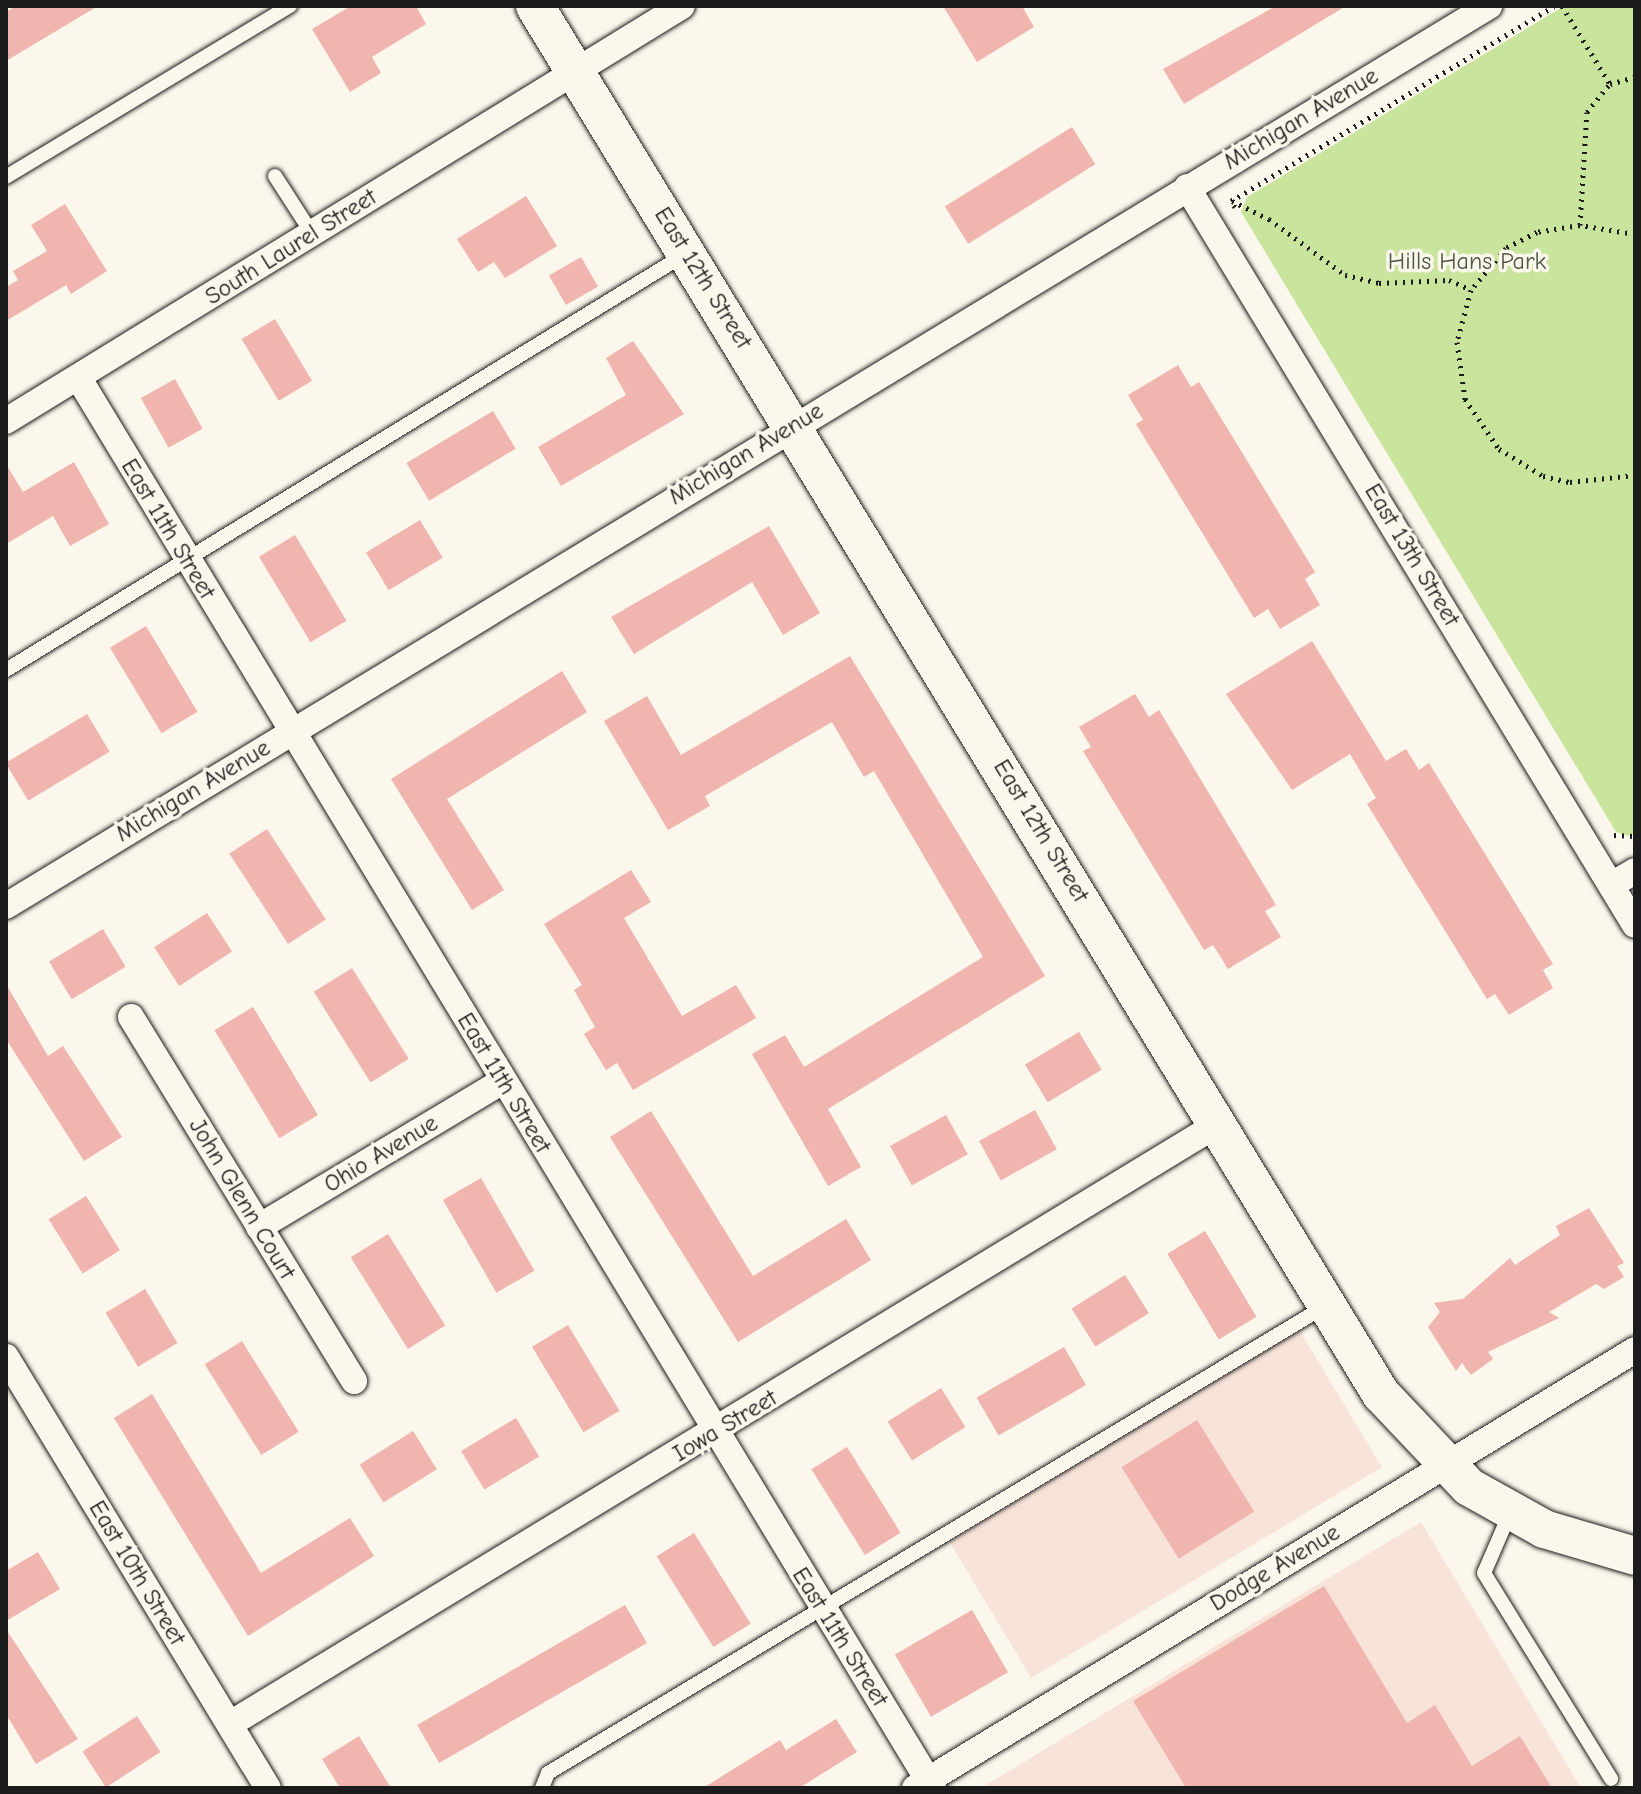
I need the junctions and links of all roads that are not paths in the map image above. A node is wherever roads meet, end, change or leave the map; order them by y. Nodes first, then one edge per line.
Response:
1 (290, 6) edge
2 (535, 6) edge
3 (682, 6) edge
4 (1489, 6) edge
5 (575, 71) junction
6 (275, 176) dead end
7 (6, 177) edge
8 (1187, 187) junction
9 (313, 235) junction
10 (688, 253) junction
11 (78, 377) junction
12 (6, 421) edge
13 (795, 424) junction
14 (186, 560) junction
15 (6, 670) edge
16 (290, 732) junction
17 (1635, 871) edge
18 (1611, 885) junction
19 (6, 906) edge
20 (1635, 925) edge
21 (131, 1017) dead end
22 (503, 1081) junction
23 (1218, 1124) junction
24 (259, 1227) junction
25 (1324, 1307) junction
26 (1635, 1350) edge
27 (6, 1357) edge
28 (354, 1381) dead end
29 (713, 1433) junction
30 (1445, 1465) junction
31 (1510, 1513) junction
32 (1635, 1556) edge
33 (821, 1607) junction
34 (230, 1724) junction
35 (1611, 1779) dead end
36 (926, 1785) edge
37 (268, 1788) edge
38 (542, 1788) edge

1 - 7 lane
2 - 5 street, East 12th Street
3 - 5 street, South Laurel Street
4 - 8 street, Michigan Avenue
5 - 9 street, South Laurel Street
5 - 10 street, East 12th Street
6 - 9 lane
8 - 13 street, Michigan Avenue
8 - 18 street, East 13th Street
9 - 11 street, South Laurel Street
10 - 13 street, East 12th Street
10 - 14 lane
11 - 12 street, South Laurel Street
11 - 14 street, East 11th Street
13 - 16 street, Michigan Avenue
13 - 23 street, East 12th Street
14 - 15 lane
14 - 16 street, East 11th Street
16 - 19 street, Michigan Avenue
16 - 22 street, East 11th Street
17 - 18 street
18 - 20 street, East 13th Street
21 - 24 street, John Glenn Court
22 - 24 street, Ohio Avenue
22 - 29 street, East 11th Street
23 - 25 street, East 12th Street
23 - 29 street, Iowa Street
24 - 28 street, John Glenn Court
25 - 30 street, East 12th Street
25 - 33 lane
26 - 30 street, Dodge Avenue
27 - 34 street, East 10th Street
29 - 33 street, East 11th Street
29 - 34 street, Iowa Street
30 - 31 street, East 12th Street
30 - 36 street, Dodge Avenue
31 - 32 street, East 12th Street
31 - 35 lane
33 - 36 street, East 11th Street
33 - 38 lane
34 - 37 street, East 10th Street

